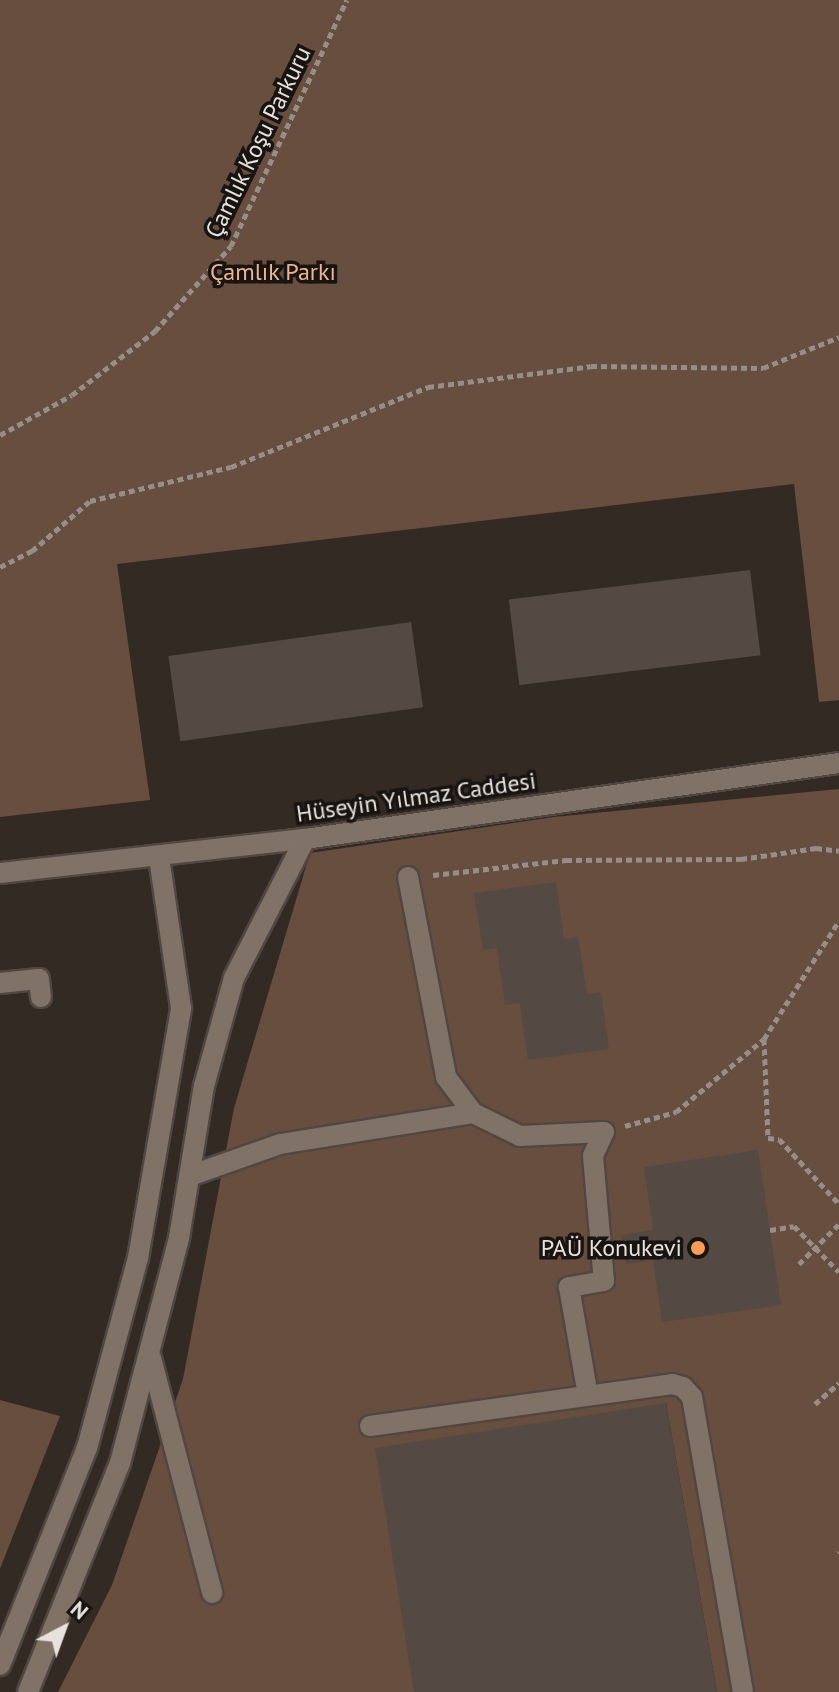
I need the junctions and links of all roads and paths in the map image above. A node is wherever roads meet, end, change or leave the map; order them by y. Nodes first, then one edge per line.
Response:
1 (347, 0) edge
2 (839, 337) edge
3 (0, 435) edge
4 (0, 567) edge
5 (839, 763) edge
6 (305, 839) junction
7 (839, 851) edge
8 (159, 858) junction
9 (0, 873) edge
10 (408, 877) joint
11 (839, 921) edge
12 (839, 937) edge
13 (828, 938) junction
14 (0, 983) edge
15 (41, 997) dead end
16 (764, 1039) junction
17 (473, 1113) junction
18 (604, 1132) junction
19 (192, 1175) junction
20 (839, 1204) edge
21 (839, 1224) edge
22 (770, 1230) dead end
23 (815, 1247) junction
24 (799, 1264) dead end
25 (839, 1272) edge
26 (150, 1354) junction
27 (839, 1383) edge
28 (586, 1384) dead end
29 (815, 1404) dead end
30 (370, 1426) dead end
31 (212, 1593) dead end
32 (0, 1665) edge
33 (28, 1692) edge
34 (743, 1692) edge

1 - 3 path, Çamlık Koşu Parkuru
2 - 4 path
5 - 6 street, Hüseyin Yılmaz Caddesi
6 - 8 street, Hüseyin Yılmaz Caddesi
6 - 19 street
7 - 10 path
8 - 9 street, Hüseyin Yılmaz Caddesi
8 - 32 street
10 - 17 street
11 - 13 path
12 - 13 path
13 - 16 path
14 - 15 street
16 - 18 path
16 - 20 path
17 - 18 street
17 - 19 street
18 - 28 street
19 - 26 street
21 - 23 path
22 - 23 path
23 - 24 path
23 - 25 path
26 - 31 street
26 - 33 street
27 - 29 path
30 - 34 street

